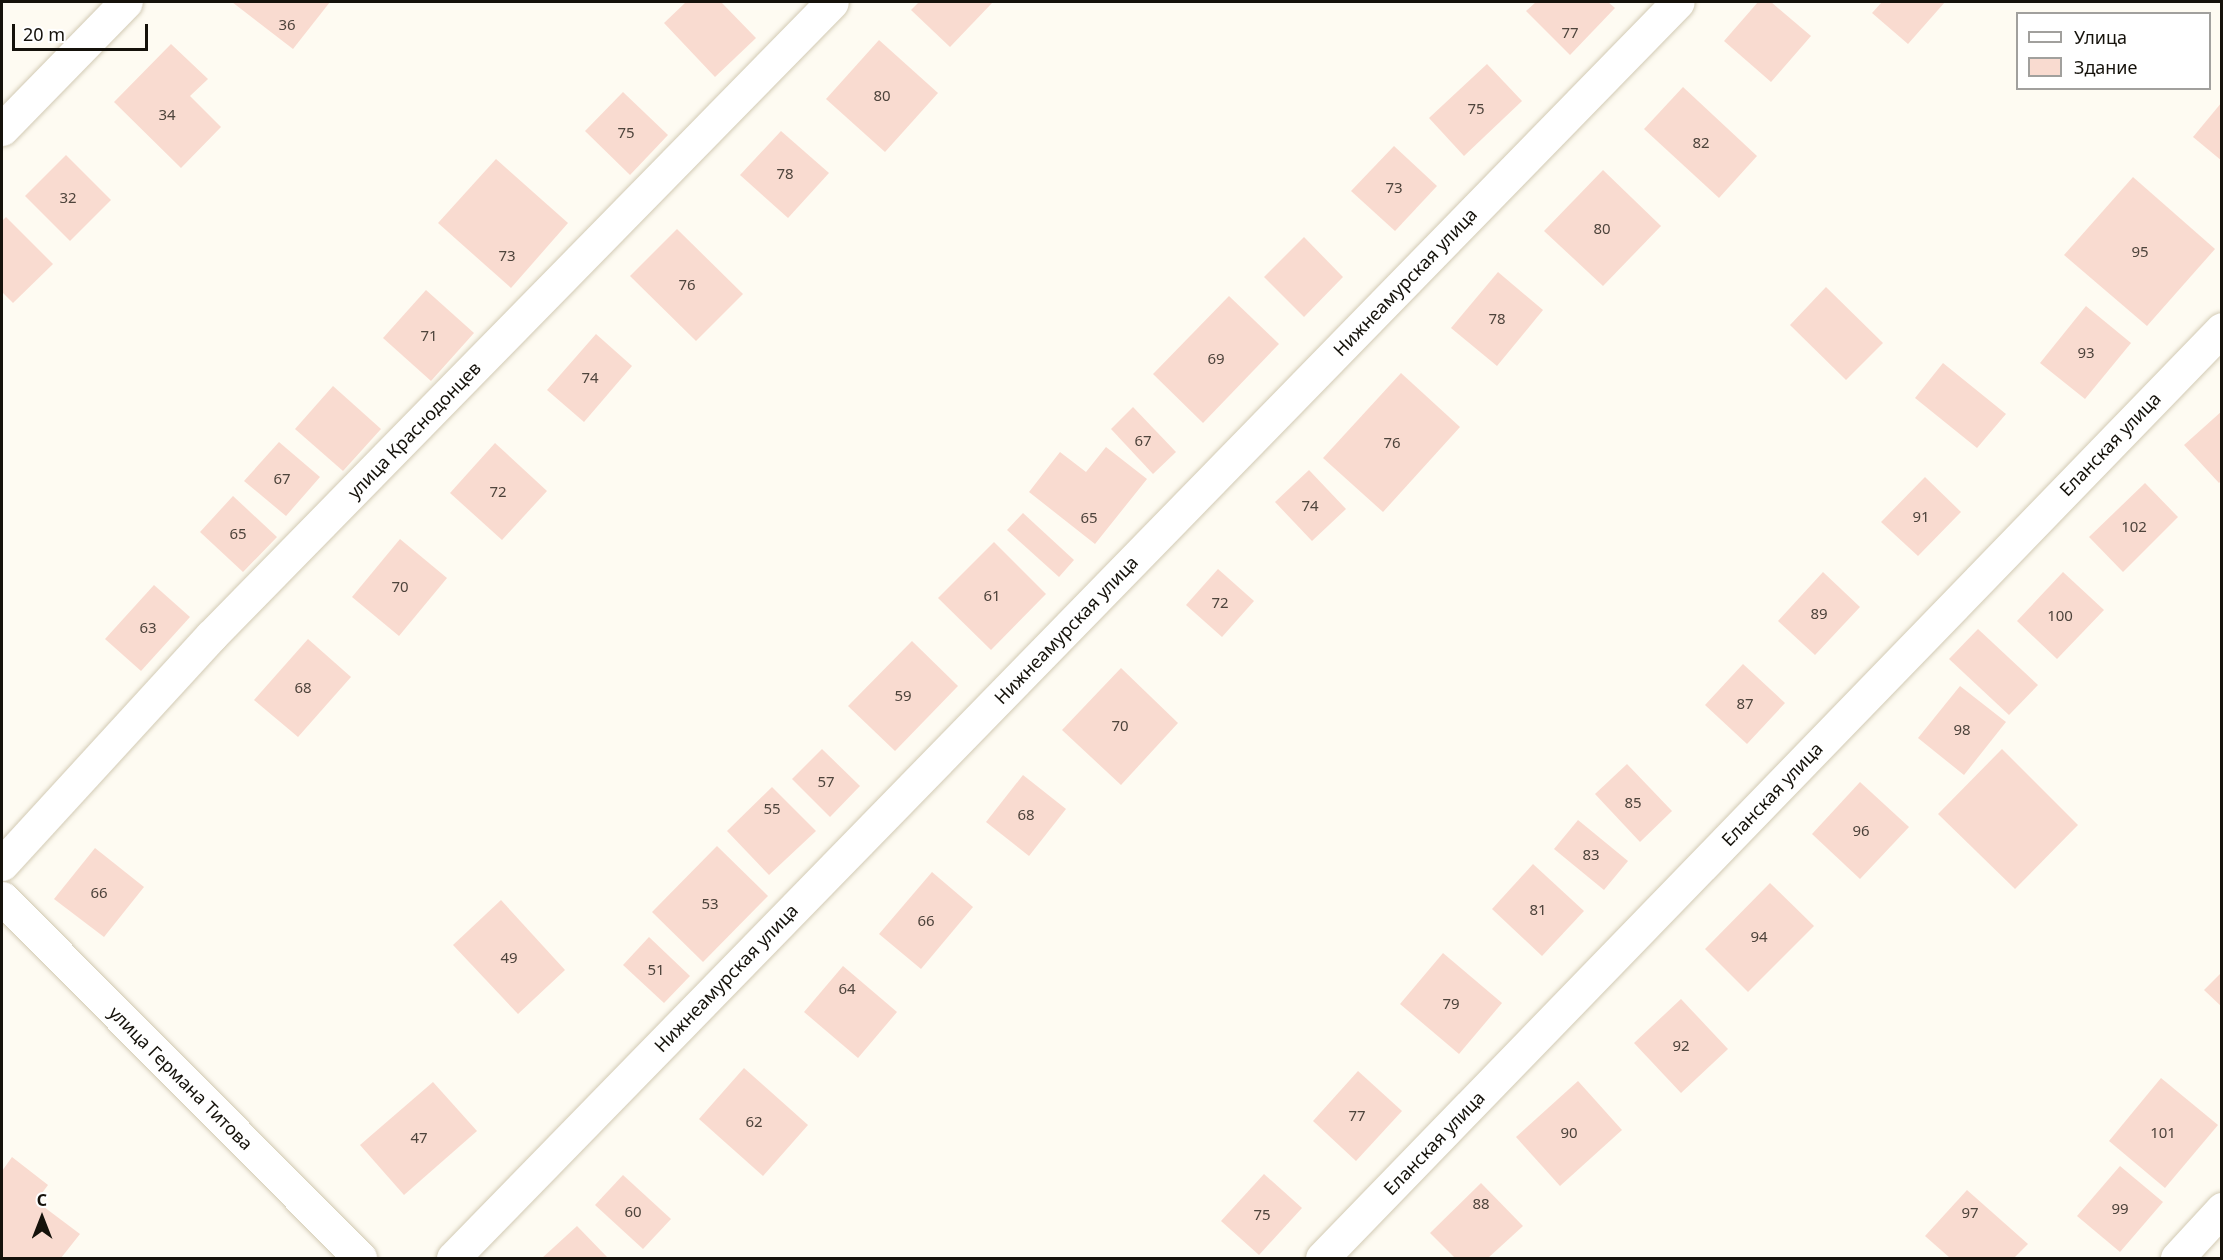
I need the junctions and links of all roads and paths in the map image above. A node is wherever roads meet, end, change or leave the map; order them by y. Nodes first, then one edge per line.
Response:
1 (126, 2) edge
2 (832, 2) edge
3 (1678, 2) edge
4 (2, 129) edge
5 (2222, 328) edge
6 (2, 864) edge
7 (2, 898) edge
8 (2222, 1209) edge
9 (360, 1258) edge
10 (453, 1258) edge
11 (1322, 1258) edge
12 (2177, 1258) edge

1 - 4 street
2 - 6 street, улица Краснодонцев
3 - 10 street, Нижнеамурская улица
5 - 11 street, Еланская улица
7 - 9 street, улица Германа Титова
8 - 12 street

